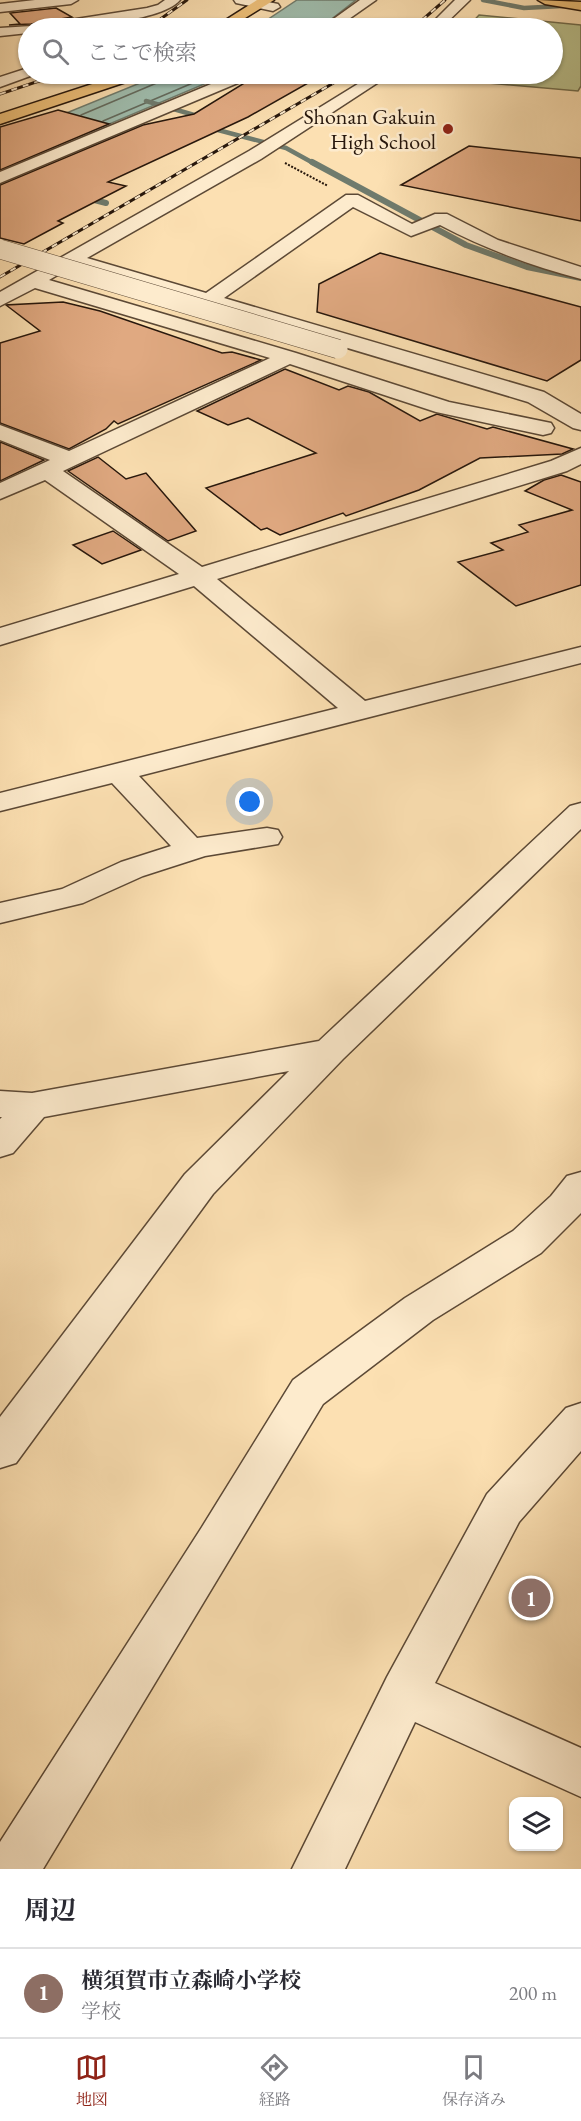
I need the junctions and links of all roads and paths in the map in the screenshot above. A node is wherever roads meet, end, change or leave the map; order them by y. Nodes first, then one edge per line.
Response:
1 (71, 0) edge
2 (171, 0) edge
3 (241, 0) edge
4 (369, 0) edge
5 (463, 0) edge
6 (545, 0) edge
7 (562, 0) edge
8 (271, 3) edge
9 (581, 4) edge
10 (0, 8) edge
11 (106, 18) edge
12 (240, 18) edge
13 (250, 18) edge
14 (343, 18) edge
15 (444, 18) edge
16 (18, 30) edge
17 (0, 32) edge
18 (9, 65) dead end
19 (18, 68) edge
20 (18, 75) edge
21 (0, 82) edge
22 (88, 84) edge
23 (107, 84) edge
24 (223, 84) edge
25 (368, 84) edge
26 (0, 111) edge
27 (0, 118) edge
28 (255, 155) junction
29 (0, 178) edge
30 (352, 199) junction
31 (0, 249) edge
32 (70, 259) junction
33 (0, 262) edge
34 (103, 269) junction
35 (581, 273) edge
36 (32, 281) junction
37 (64, 290) junction
38 (0, 300) edge
39 (209, 300) junction
40 (289, 357) junction
41 (581, 423) edge
42 (543, 428) junction
43 (0, 432) edge
44 (581, 439) edge
45 (581, 455) edge
46 (70, 460) junction
47 (46, 471) junction
48 (0, 492) edge
49 (198, 576) junction
50 (0, 637) edge
51 (581, 655) edge
52 (358, 710) junction
53 (118, 772) junction
54 (0, 802) edge
55 (581, 812) edge
56 (267, 837) dead end
57 (191, 850) junction
58 (0, 913) edge
59 (330, 1051) junction
60 (16, 1105) edge
61 (0, 1144) edge
62 (581, 1186) edge
63 (581, 1422) edge
64 (0, 1450) edge
65 (404, 1693) junction
66 (581, 1773) edge
67 (13, 1869) edge
68 (318, 1869) edge

1 - 10 street
2 - 11 street
3 - 8 street
4 - 14 street
5 - 15 street
6 - 9 highway
7 - 9 highway
8 - 12 highway
8 - 13 highway
16 - 17 street
18 - 19 street
20 - 21 street
22 - 26 highway
23 - 27 highway
24 - 29 street
25 - 28 street
28 - 30 path
28 - 32 street
30 - 35 street
30 - 39 street
31 - 41 street, bridge
32 - 34 street
32 - 36 street
33 - 42 street
34 - 37 street
34 - 39 street
36 - 37 street
36 - 38 street
37 - 40 street
39 - 41 street
40 - 42 street
40 - 46 street
42 - 44 street
43 - 46 street
45 - 49 street
46 - 47 street
47 - 48 street
47 - 49 street
49 - 50 street
49 - 52 street
51 - 52 street
52 - 53 street
53 - 54 street
53 - 57 street
55 - 59 street
56 - 57 street
57 - 58 street
59 - 60 street
59 - 64 street
60 - 61 street
62 - 67 street
63 - 65 street
65 - 66 street
65 - 68 street

